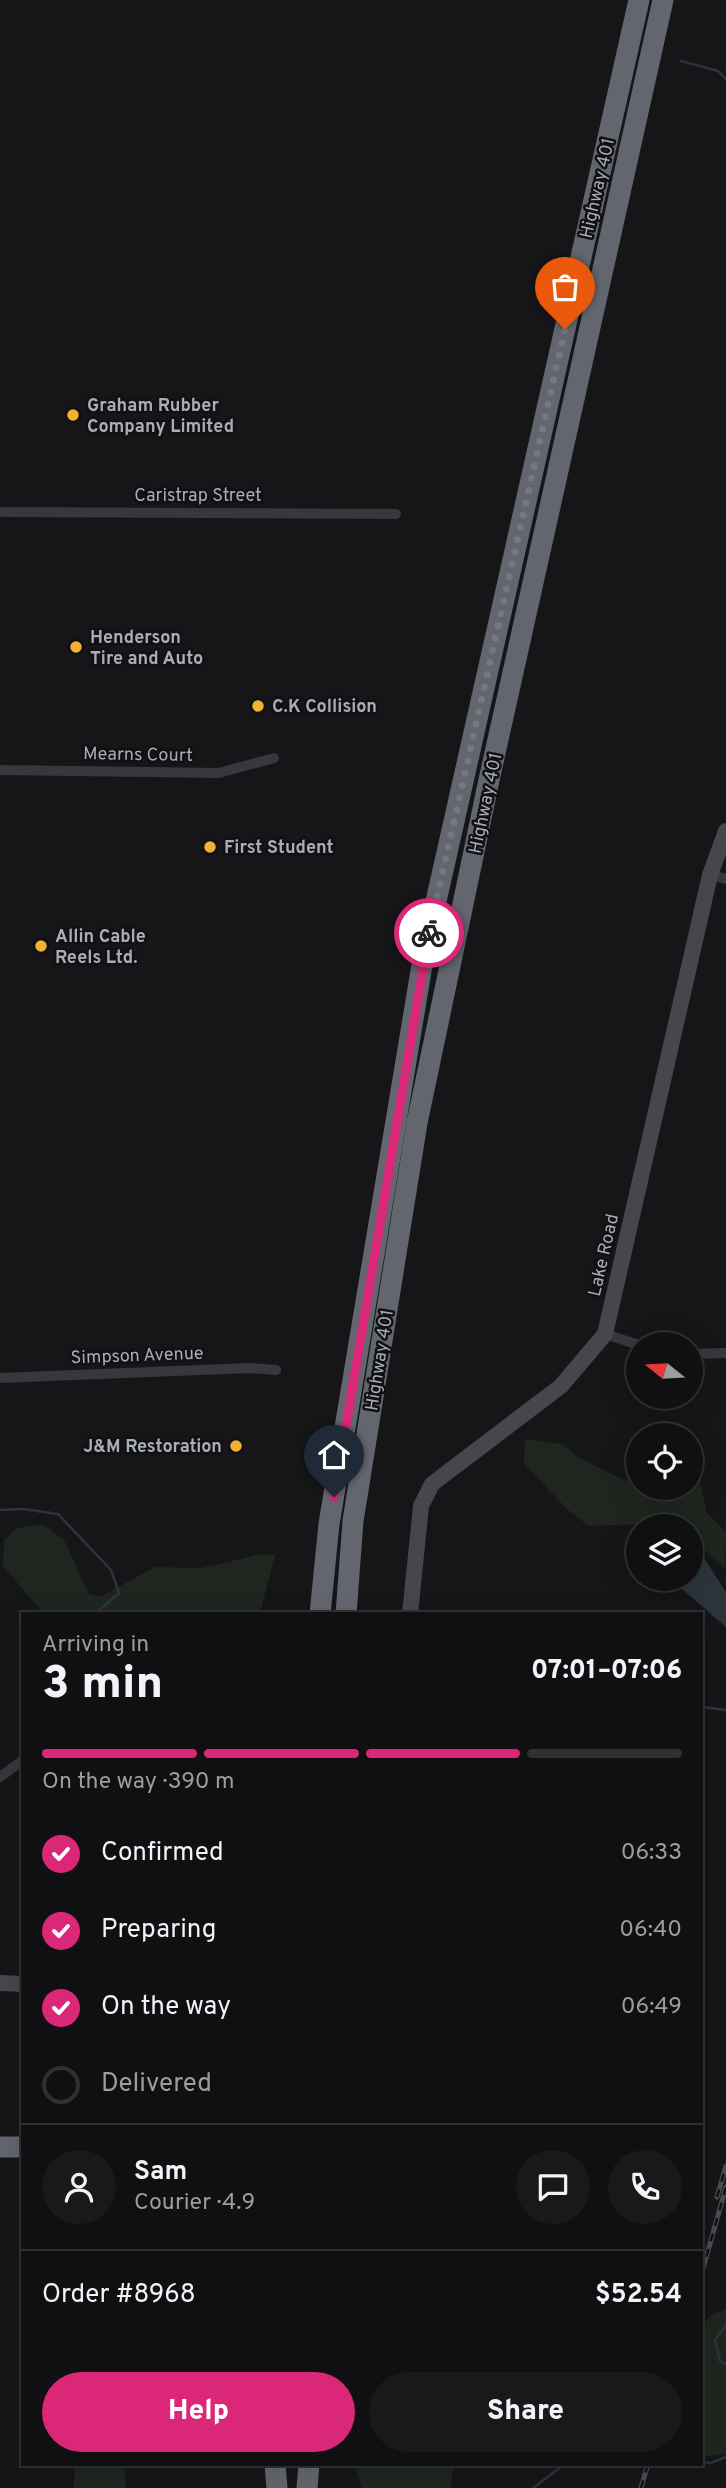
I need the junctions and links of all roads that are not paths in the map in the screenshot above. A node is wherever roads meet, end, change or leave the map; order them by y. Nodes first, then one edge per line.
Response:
1 (639, 0) edge
2 (663, 0) edge
3 (0, 512) edge
4 (396, 514) dead end
5 (274, 758) dead end
6 (0, 770) edge
7 (726, 831) edge
8 (718, 877) edge
9 (605, 1334) junction
10 (626, 1341) edge
11 (726, 1353) edge
12 (704, 1354) edge
13 (276, 1370) dead end
14 (0, 1378) edge
15 (320, 1612) edge
16 (346, 1612) edge
17 (410, 1612) edge
18 (21, 1761) edge
19 (0, 1777) edge
20 (0, 1983) edge
21 (21, 1984) edge
22 (0, 2135) edge
23 (21, 2136) edge
24 (0, 2147) edge
25 (21, 2147) edge
26 (278, 2466) edge
27 (308, 2466) edge
28 (278, 2488) edge
29 (307, 2488) edge

1 - 15 highway, Highway 401
2 - 16 highway, Highway 401
3 - 4 street, Caristrap Street
5 - 6 street, Mearns Court
7 - 8 street, Lake Road
8 - 9 street, Lake Road
9 - 10 street
9 - 17 street, Lake Road
11 - 12 street
13 - 14 street, Simpson Avenue
18 - 19 street
20 - 21 street
22 - 23 highway
24 - 25 highway
26 - 28 highway
27 - 29 highway

